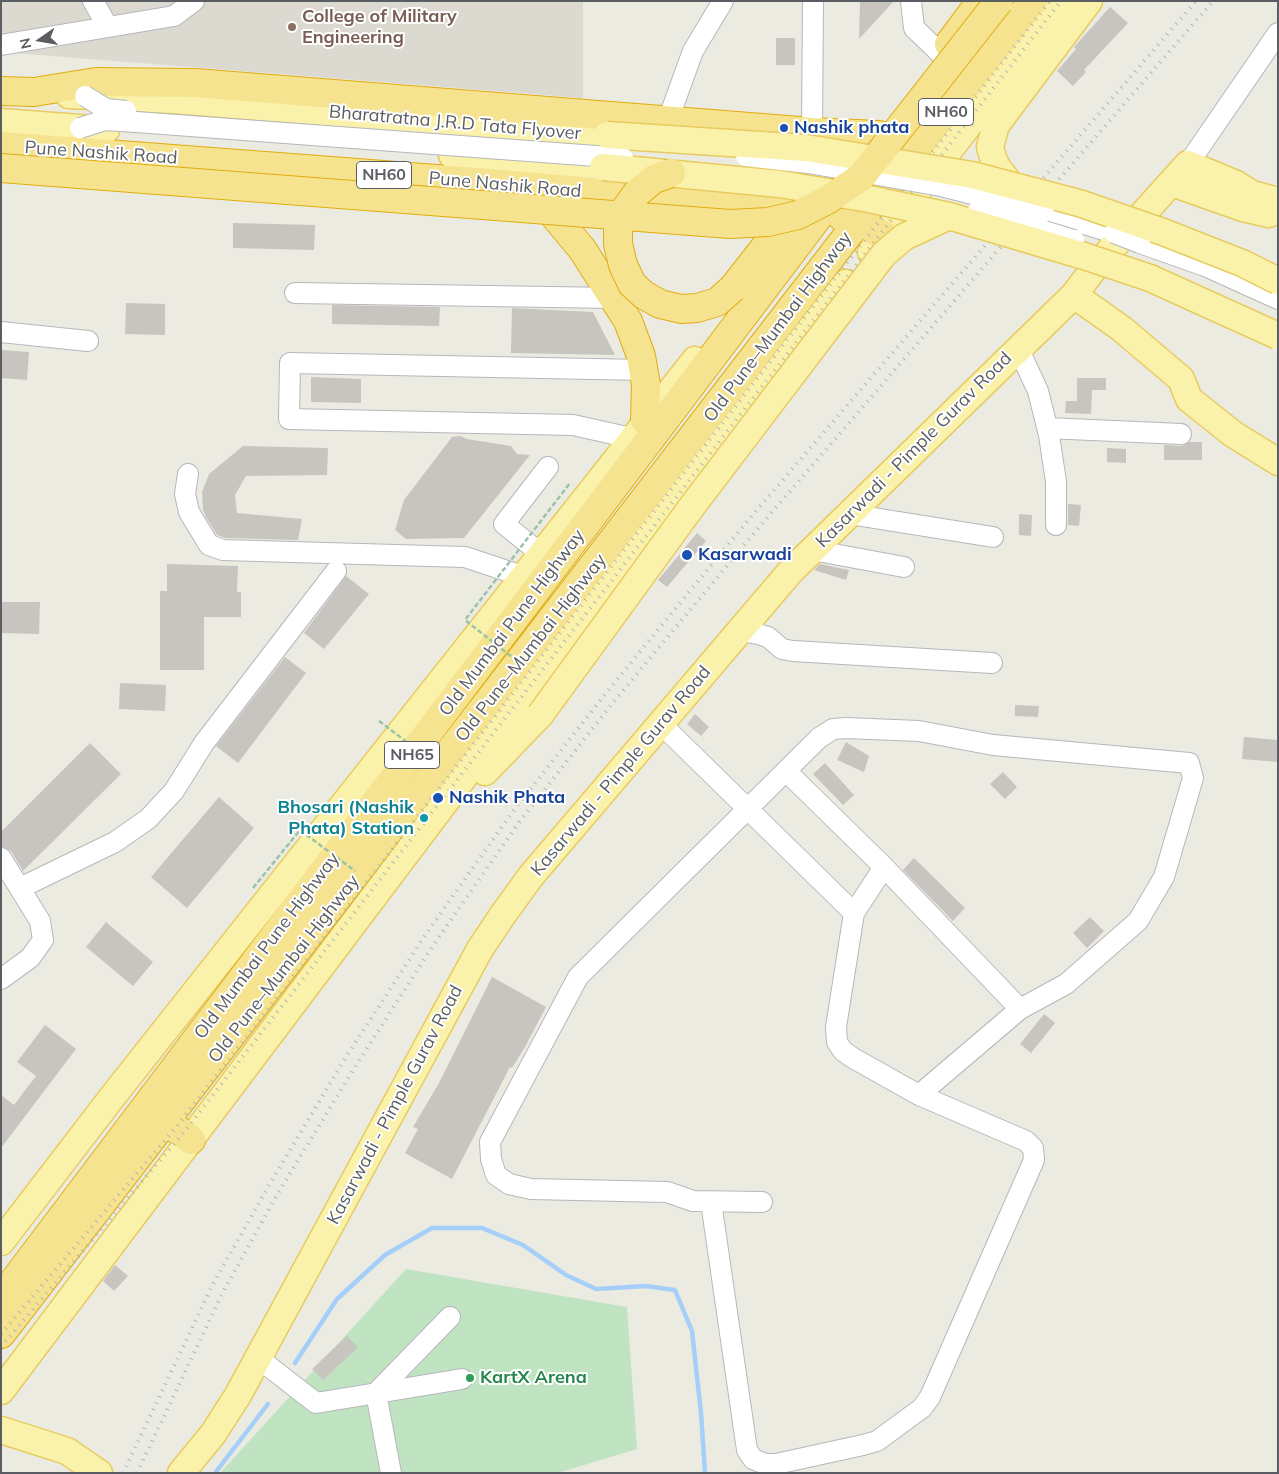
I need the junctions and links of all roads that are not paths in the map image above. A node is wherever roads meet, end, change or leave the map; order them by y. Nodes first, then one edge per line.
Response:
1 (93, 1) edge
2 (194, 1) edge
3 (723, 1) edge
4 (813, 1) edge
5 (911, 1) edge
6 (981, 1) edge
7 (999, 1) edge
8 (1033, 1) edge
9 (1064, 1) edge
10 (1089, 1) edge
11 (108, 27) junction
12 (1278, 33) edge
13 (1, 45) edge
14 (941, 54) junction
15 (1, 91) edge
16 (34, 92) junction
17 (85, 96) junction
18 (668, 120) junction
19 (1, 122) edge
20 (80, 128) junction
21 (812, 132) junction
22 (879, 135) junction
23 (1, 146) edge
24 (1, 168) edge
25 (671, 173) junction
26 (1180, 174) junction
27 (489, 183) junction
28 (1010, 184) junction
29 (841, 187) junction
30 (1229, 192) junction
31 (1278, 201) edge
32 (787, 210) junction
33 (949, 216) junction
34 (1278, 216) edge
35 (843, 218) junction
36 (884, 235) junction
37 (772, 238) junction
38 (803, 238) junction
39 (1095, 267) junction
40 (1278, 281) edge
41 (295, 293) dead end
42 (1074, 295) junction
43 (614, 298) junction
44 (1278, 300) edge
45 (1278, 323) edge
46 (1278, 328) edge
47 (1, 332) edge
48 (1278, 336) edge
49 (88, 341) dead end
50 (1018, 348) junction
51 (644, 370) junction
52 (1181, 379) junction
53 (1047, 428) junction
54 (638, 429) junction
55 (1181, 434) dead end
56 (1278, 444) edge
57 (1278, 462) edge
58 (548, 467) dead end
59 (188, 474) dead end
60 (849, 514) junction
61 (1056, 525) dead end
62 (994, 537) dead end
63 (812, 550) junction
64 (540, 553) junction
65 (904, 567) dead end
66 (336, 571) dead end
67 (522, 576) junction
68 (740, 631) junction
69 (992, 663) dead end
70 (661, 724) junction
71 (786, 770) junction
72 (456, 788) junction
73 (748, 809) junction
74 (1, 858) edge
75 (884, 867) junction
76 (20, 888) junction
77 (854, 913) junction
78 (1, 979) edge
79 (1020, 1009) junction
80 (919, 1095) junction
81 (166, 1121) junction
82 (191, 1140) junction
83 (711, 1202) junction
84 (762, 1202) dead end
85 (1, 1242) edge
86 (1, 1298) edge
87 (450, 1316) dead end
88 (1, 1334) edge
89 (258, 1358) junction
90 (462, 1379) dead end
91 (1, 1392) edge
92 (376, 1393) junction
93 (1, 1430) edge
94 (100, 1473) edge
95 (181, 1473) edge
96 (391, 1473) edge

1 - 11 street
2 - 11 street
3 - 18 street
4 - 21 street
5 - 14 street
6 - 14 highway, NH60
7 - 24 highway, bridge
8 - 35 highway, NH60
9 - 36 main road
10 - 28 main road
11 - 13 street
12 - 26 street
14 - 22 highway, NH60
15 - 16 highway
16 - 17 main road, Bharatratna J.R.D Tata Flyover
16 - 18 highway
17 - 28 main road, Bharatratna J.R.D Tata Flyover, bridge
17 - 44 street, bridge
18 - 21 highway
19 - 20 main road, Bharatratna J.R.D Tata Flyover
20 - 25 main road, Bharatratna J.R.D Tata Flyover, bridge
20 - 45 street, bridge
21 - 22 highway
21 - 29 highway
22 - 29 highway, NH60
23 - 27 highway, Pune Nashik Road / NH60
25 - 33 main road, Bharatratna J.R.D Tata Flyover, bridge
25 - 37 highway, bridge
26 - 30 main road
26 - 39 main road, Kasarwadi - Pimple Gurav Road
27 - 32 highway, Pune Nashik Road / NH60
27 - 43 highway
28 - 40 main road, Bharatratna J.R.D Tata Flyover, bridge
29 - 35 highway, NH60
30 - 31 main road
30 - 34 main road
32 - 35 highway, Pune Nashik Road / NH60
32 - 37 highway
33 - 48 main road, Bharatratna J.R.D Tata Flyover, bridge
33 - 72 main road, bridge
35 - 36 highway, Pune Nashik Road
35 - 38 highway, Old Mumbai Pune Highway / NH65
35 - 81 highway, Old Pune–Mumbai Highway / NH65
36 - 72 main road
37 - 38 highway
38 - 54 main road
38 - 86 highway, Old Mumbai Pune Highway / NH65
39 - 42 main road, Kasarwadi - Pimple Gurav Road
39 - 46 street
41 - 43 street
42 - 50 main road, Kasarwadi - Pimple Gurav Road
42 - 52 main road
43 - 51 highway
47 - 49 street
50 - 53 street
50 - 60 main road, Kasarwadi - Pimple Gurav Road
51 - 54 highway
51 - 54 street
52 - 56 main road
52 - 57 main road
53 - 55 street
53 - 61 street
54 - 64 main road
58 - 64 street
59 - 67 street
60 - 62 street
60 - 63 main road, Kasarwadi - Pimple Gurav Road
63 - 65 street
63 - 68 main road, Kasarwadi - Pimple Gurav Road
64 - 67 main road
66 - 76 street
67 - 85 main road
68 - 69 street
68 - 70 main road, Kasarwadi - Pimple Gurav Road
70 - 73 street
70 - 89 main road, Kasarwadi - Pimple Gurav Road
71 - 73 street
71 - 75 street
71 - 79 street
72 - 82 main road
73 - 77 street
73 - 83 street
74 - 76 street
75 - 77 street
75 - 79 street
76 - 78 street
77 - 80 street
79 - 80 street
80 - 83 street
81 - 82 highway
81 - 88 highway, Old Pune–Mumbai Highway / NH65
82 - 91 main road
83 - 84 street
87 - 92 street
89 - 92 street
89 - 95 main road, Kasarwadi - Pimple Gurav Road
90 - 92 street
92 - 96 street
93 - 94 main road

